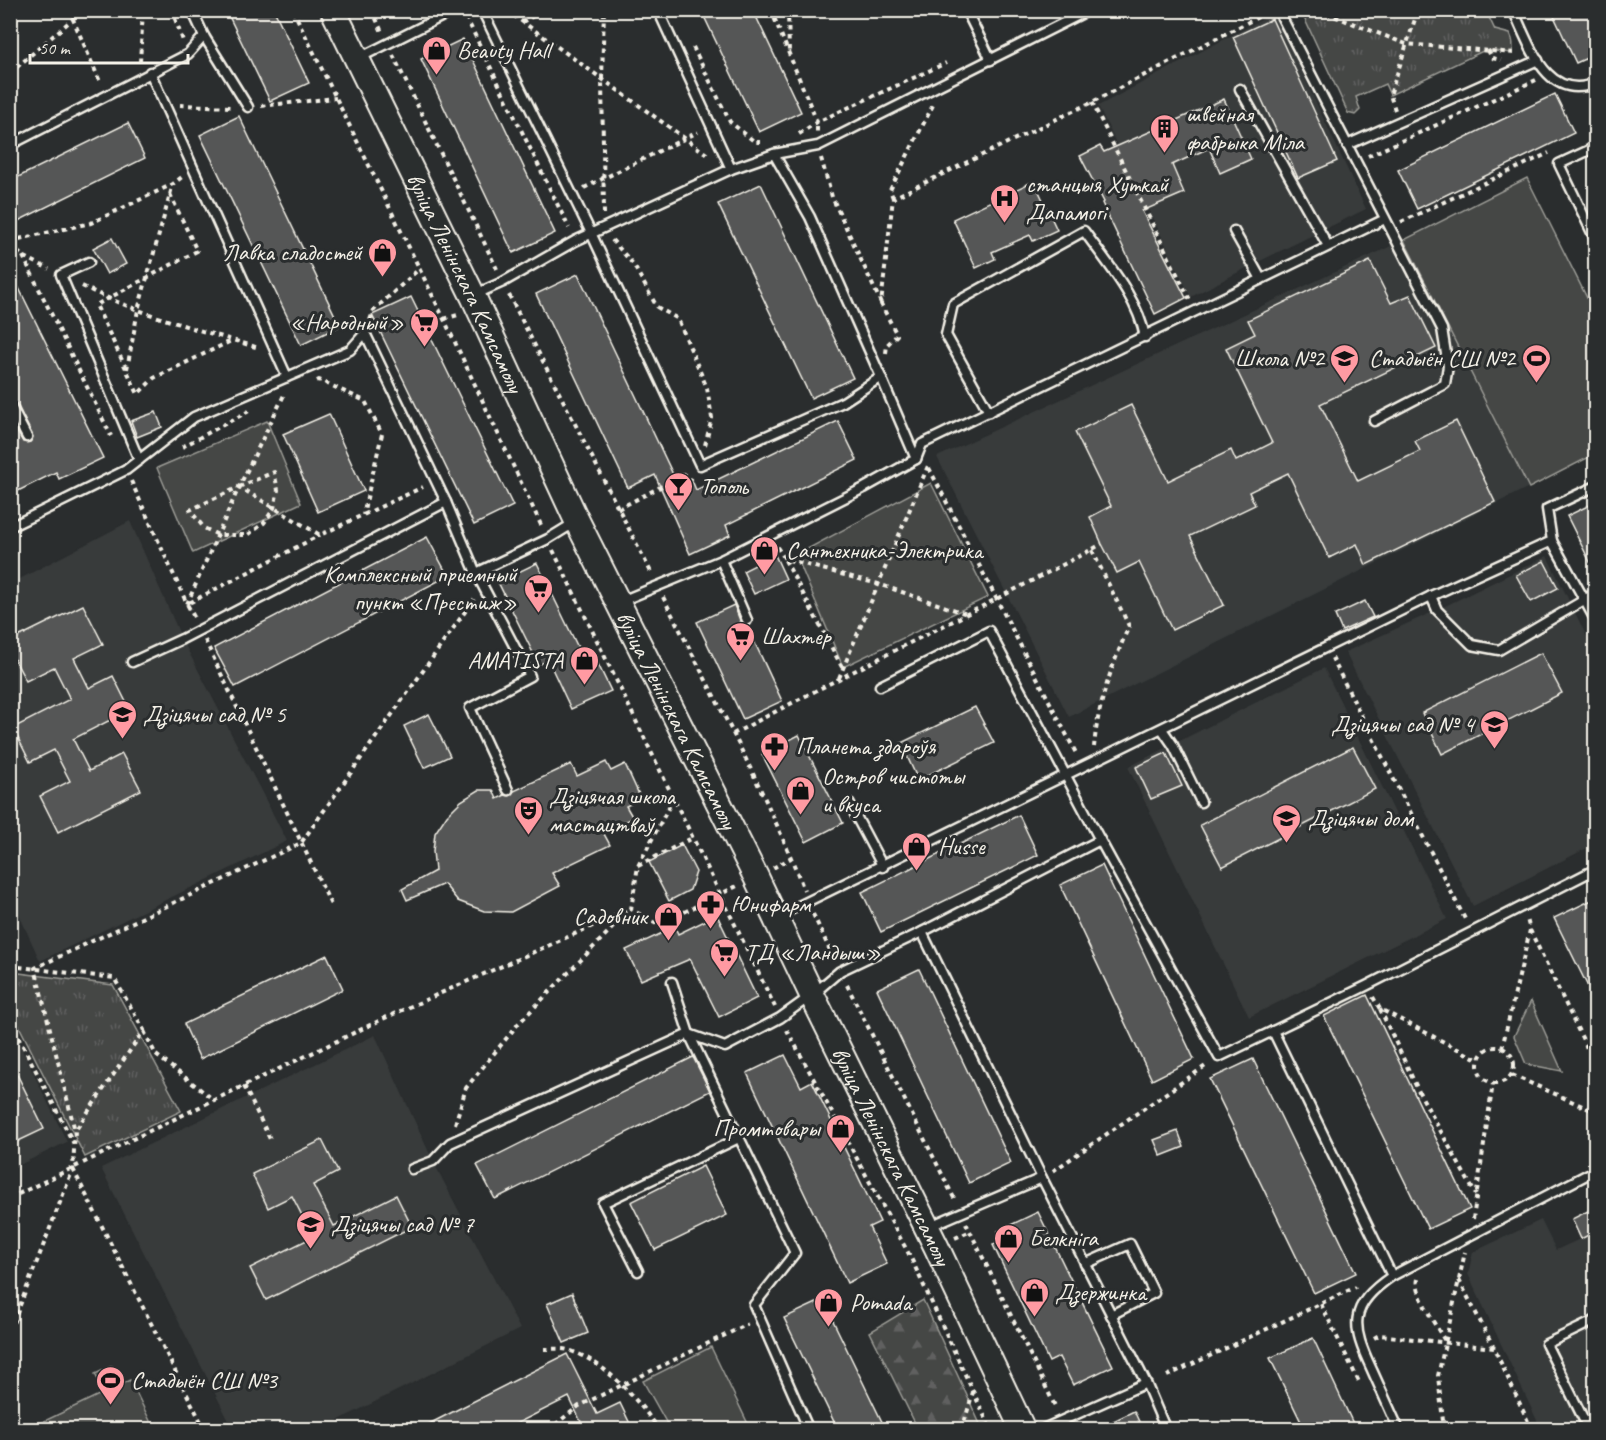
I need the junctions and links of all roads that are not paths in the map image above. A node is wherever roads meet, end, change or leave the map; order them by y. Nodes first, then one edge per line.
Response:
1 (192, 10) edge
2 (333, 10) edge
3 (455, 10) edge
4 (482, 10) edge
5 (658, 10) edge
6 (966, 10) edge
7 (1089, 10) edge
8 (1278, 10) edge
9 (1513, 10) edge
10 (204, 36) junction
11 (1536, 58) junction
12 (356, 59) junction
13 (991, 60) junction
14 (150, 72) junction
15 (1595, 84) edge
16 (1240, 89) dead end
17 (248, 107) dead end
18 (10, 145) edge
19 (1347, 145) junction
20 (1596, 147) edge
21 (774, 154) junction
22 (731, 169) junction
23 (1385, 219) junction
24 (1234, 231) dead end
25 (592, 235) junction
26 (1596, 242) edge
27 (1328, 246) junction
28 (89, 262) dead end
29 (1260, 279) junction
30 (473, 296) junction
31 (1145, 337) junction
32 (287, 377) junction
33 (881, 377) junction
34 (10, 405) edge
35 (989, 412) junction
36 (1374, 421) dead end
37 (27, 437) dead end
38 (916, 459) junction
39 (139, 460) junction
40 (1596, 486) edge
41 (446, 502) junction
42 (577, 521) junction
43 (10, 526) edge
44 (1551, 541) junction
45 (721, 561) junction
46 (476, 573) junction
47 (1596, 593) edge
48 (1431, 596) junction
49 (1584, 599) junction
50 (619, 602) junction
51 (747, 620) dead end
52 (1596, 621) edge
53 (132, 662) dead end
54 (880, 686) dead end
55 (1162, 729) junction
56 (1066, 776) junction
57 (508, 790) dead end
58 (1202, 802) dead end
59 (849, 803) dead end
60 (1100, 840) junction
61 (883, 867) junction
62 (1596, 869) edge
63 (776, 917) junction
64 (922, 932) junction
65 (672, 982) dead end
66 (812, 995) junction
67 (1273, 1031) junction
68 (689, 1034) junction
69 (739, 1138) junction
70 (412, 1169) dead end
71 (1596, 1170) edge
72 (1042, 1178) junction
73 (926, 1228) junction
74 (1085, 1264) junction
75 (638, 1271) dead end
76 (1392, 1276) junction
77 (1111, 1315) junction
78 (1596, 1320) edge
79 (1146, 1383) junction
80 (809, 1430) edge
81 (1023, 1430) edge
82 (1041, 1430) edge
83 (1166, 1430) edge
84 (1400, 1430) edge
85 (1589, 1430) edge

1 - 10 lane
2 - 12 main road, вуліца Ленінскага Камсамолу
3 - 12 lane
4 - 25 lane
5 - 22 lane
6 - 13 lane
7 - 13 lane
8 - 19 lane
9 - 11 lane
10 - 14 lane
10 - 17 lane
11 - 15 lane
11 - 19 lane
12 - 30 main road, вуліца Ленінскага Камсамолу
13 - 21 lane
14 - 18 lane
14 - 32 lane
16 - 27 lane
19 - 23 lane
20 - 26 lane
21 - 22 lane
21 - 33 lane
22 - 25 lane
23 - 27 lane
23 - 36 lane
24 - 29 lane
25 - 30 lane
25 - 33 lane
27 - 29 lane
28 - 39 lane
29 - 31 lane
30 - 42 main road, вуліца Ленінскага Камсамолу
31 - 35 lane
31 - 35 lane
32 - 39 lane
32 - 41 lane
33 - 38 lane
34 - 37 lane
35 - 38 lane
38 - 45 lane
39 - 43 lane
40 - 44 lane
41 - 46 lane
41 - 53 lane
42 - 46 lane
42 - 50 main road, вуліца Ленінскага Камсамолу
44 - 48 lane
44 - 49 lane
45 - 50 lane
45 - 51 lane
46 - 57 lane
47 - 49 lane
48 - 49 lane
48 - 55 lane
49 - 52 lane
50 - 63 main road, вуліца Ленінскага Камсамолу
54 - 56 lane
55 - 56 lane
55 - 58 lane
56 - 60 lane
56 - 61 lane
59 - 61 lane
60 - 64 lane
60 - 67 lane
61 - 63 lane
62 - 67 lane
63 - 66 main road, вуліца Ленінскага Камсамолу
64 - 66 lane
64 - 72 lane
65 - 68 lane
66 - 68 lane
66 - 73 main road, вуліца Ленінскага Камсамолу
67 - 76 lane
68 - 69 lane
68 - 70 lane
69 - 75 lane
69 - 80 lane
71 - 76 lane
72 - 73 lane
72 - 74 lane
73 - 81 main road, вуліца Ленінскага Камсамолу
74 - 77 lane
74 - 77 lane
76 - 84 lane
77 - 79 lane
78 - 85 lane
79 - 82 lane
79 - 83 lane

